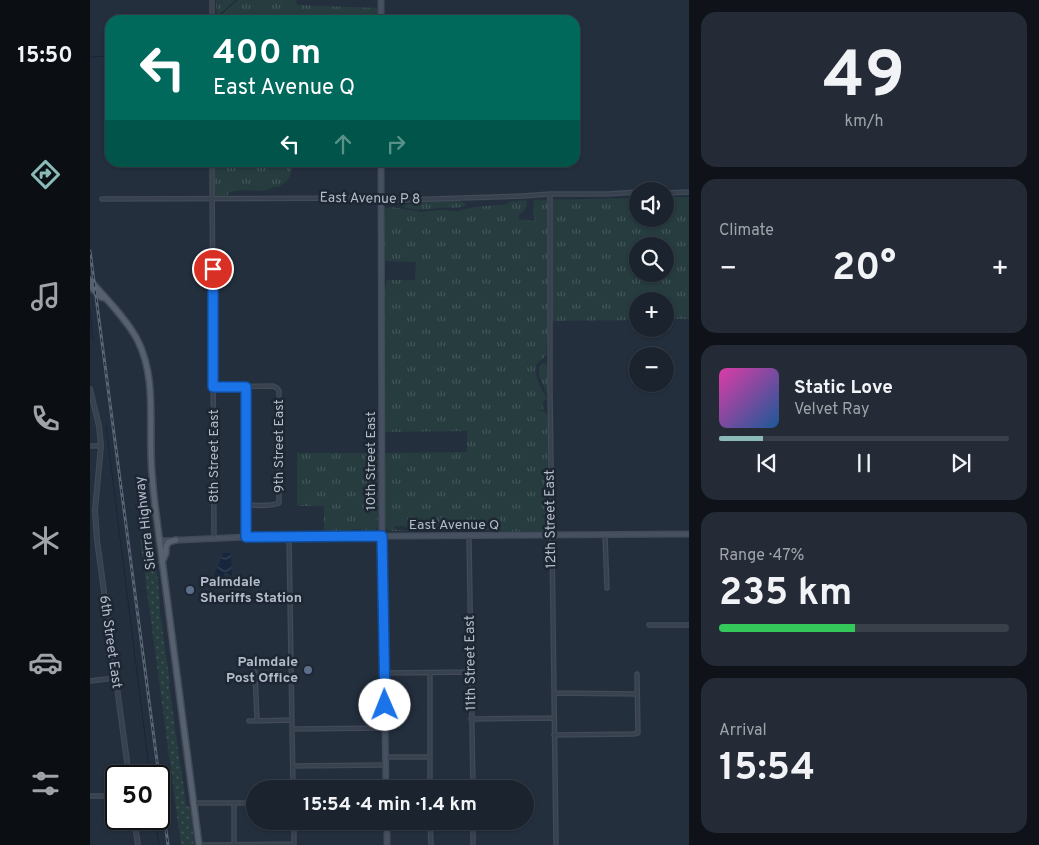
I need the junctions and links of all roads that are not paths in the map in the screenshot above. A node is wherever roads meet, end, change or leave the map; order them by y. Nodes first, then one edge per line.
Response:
1 (212, 0) edge
2 (381, 0) edge
3 (212, 15) edge
4 (381, 15) edge
5 (212, 167) edge
6 (380, 167) edge
7 (689, 192) edge
8 (629, 193) edge
9 (674, 193) edge
10 (550, 194) junction
11 (380, 198) junction
12 (213, 199) junction
13 (102, 200) dead end
14 (90, 280) edge
15 (90, 286) edge
16 (106, 298) junction
17 (213, 387) junction
18 (246, 387) junction
19 (90, 388) edge
20 (90, 446) edge
21 (101, 446) junction
22 (246, 504) junction
23 (689, 534) edge
24 (289, 536) junction
25 (382, 536) junction
26 (469, 536) junction
27 (551, 536) junction
28 (605, 536) junction
29 (246, 537) junction
30 (214, 539) junction
31 (92, 540) dead end
32 (97, 540) junction
33 (176, 540) junction
34 (159, 541) junction
35 (162, 562) junction
36 (607, 588) dead end
37 (649, 625) dead end
38 (689, 625) edge
39 (256, 672) dead end
40 (471, 672) junction
41 (384, 673) junction
42 (430, 673) junction
43 (637, 674) dead end
44 (116, 678) junction
45 (90, 681) edge
46 (554, 693) junction
47 (637, 694) junction
48 (554, 718) junction
49 (472, 719) junction
50 (257, 720) junction
51 (292, 720) junction
52 (249, 721) dead end
53 (293, 728) junction
54 (385, 728) junction
55 (554, 735) junction
56 (429, 757) junction
57 (385, 758) junction
58 (128, 765) edge
59 (386, 765) junction
60 (293, 766) junction
61 (294, 780) edge
62 (386, 780) edge
63 (430, 780) edge
64 (473, 780) edge
65 (90, 796) edge
66 (105, 796) edge
67 (193, 803) junction
68 (234, 803) junction
69 (246, 803) edge
70 (136, 830) edge
71 (294, 830) edge
72 (387, 830) edge
73 (430, 830) edge
74 (473, 830) edge
75 (138, 845) edge
76 (199, 845) edge
77 (203, 845) edge
78 (234, 845) edge
79 (294, 845) edge
80 (387, 845) edge
81 (431, 845) edge
82 (474, 845) edge
83 (556, 845) edge

1 - 3 street
2 - 4 main road
5 - 12 street, 8th Street East
6 - 11 main road, 10th Street East
7 - 9 street
8 - 10 street, East Avenue P 8
10 - 11 street, East Avenue P 8
10 - 27 street, 12th Street East
11 - 12 street, East Avenue P 8
11 - 25 main road, 10th Street East
12 - 13 street, East Avenue P 8
12 - 17 street, 8th Street East
14 - 16 main road, Sierra Highway
15 - 16 main road, Sierra Highway
16 - 34 main road, Sierra Highway
17 - 18 street
17 - 30 street, 8th Street East
18 - 22 street
18 - 22 street, 9th Street East
19 - 21 street, 6th Street East
20 - 21 street
21 - 32 street, 6th Street East
22 - 29 street
23 - 28 main road, East Avenue Q
24 - 25 main road, East Avenue Q
24 - 29 main road, East Avenue Q
24 - 51 street
25 - 26 main road, East Avenue Q
25 - 41 main road, 10th Street East
26 - 27 main road, East Avenue Q
26 - 40 street, 11th Street East
27 - 28 main road, East Avenue Q
27 - 46 street, 12th Street East
28 - 36 street
29 - 30 main road, East Avenue Q
30 - 33 main road, East Avenue Q
31 - 32 street
32 - 44 street, 6th Street East
33 - 34 main road, East Avenue Q
33 - 35 main road
34 - 35 main road, Sierra Highway
35 - 67 main road, Sierra Highway
37 - 38 street
39 - 50 street
40 - 42 street
40 - 49 street, 11th Street East
41 - 42 street
41 - 54 main road, 10th Street East
42 - 56 street
43 - 47 street
44 - 45 street
44 - 58 street, 6th Street East
46 - 47 street
46 - 48 street, 12th Street East
47 - 55 street
48 - 49 street
48 - 55 street, 12th Street East
49 - 64 street, 11th Street East
50 - 51 street
50 - 52 street
51 - 53 street
53 - 54 street
53 - 60 street
54 - 57 main road, 10th Street East
55 - 83 street, 12th Street East
56 - 57 street
56 - 63 street
57 - 59 main road, 10th Street East
59 - 60 street
59 - 62 main road, 10th Street East
60 - 61 street
65 - 66 street
67 - 68 street
67 - 76 main road, Sierra Highway
68 - 69 street
68 - 78 street
70 - 75 street
71 - 79 street
72 - 80 main road
73 - 81 street
74 - 82 street
77 - 78 street
78 - 79 street

